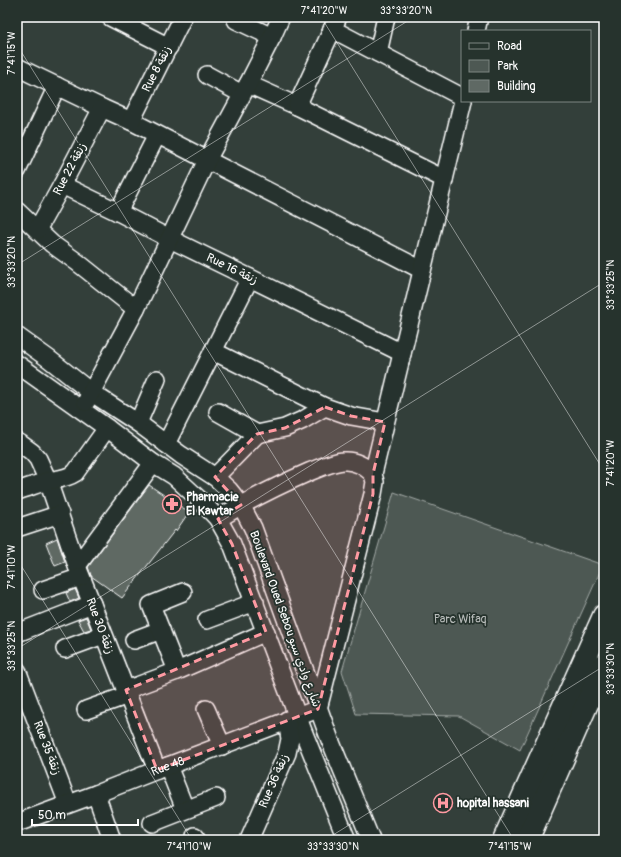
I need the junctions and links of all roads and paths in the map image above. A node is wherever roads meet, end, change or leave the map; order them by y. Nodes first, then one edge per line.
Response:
1 (110, 17) edge
2 (183, 17) edge
3 (281, 17) edge
4 (386, 17) edge
5 (479, 17) edge
6 (236, 20) dead end
7 (335, 23) edge
8 (476, 30) edge
9 (272, 37) junction
10 (169, 47) junction
11 (378, 53) junction
12 (17, 67) edge
13 (207, 75) dead end
14 (57, 86) junction
15 (245, 89) junction
16 (461, 96) edge
17 (463, 102) edge
18 (297, 106) junction
19 (102, 108) junction
20 (131, 121) junction
21 (156, 135) junction
22 (207, 160) junction
23 (17, 171) edge
24 (444, 179) junction
25 (62, 185) junction
26 (17, 211) edge
27 (118, 212) junction
28 (37, 230) junction
29 (170, 239) junction
30 (422, 270) junction
31 (250, 278) junction
32 (136, 309) junction
33 (17, 336) edge
34 (213, 351) junction
35 (402, 354) junction
36 (17, 364) edge
37 (157, 379) dead end
38 (92, 393) junction
39 (325, 407) junction
40 (82, 410) junction
41 (218, 412) dead end
42 (385, 422) junction
43 (138, 423) junction
44 (107, 428) junction
45 (257, 434) junction
46 (17, 442) edge
47 (166, 444) junction
48 (153, 463) junction
49 (373, 474) junction
50 (215, 477) junction
51 (48, 481) junction
52 (17, 491) edge
53 (241, 505) junction
54 (60, 514) junction
55 (218, 519) junction
56 (17, 528) edge
57 (79, 571) junction
58 (43, 590) dead end
59 (183, 592) dead end
60 (255, 602) junction
61 (92, 604) junction
62 (604, 616) edge
63 (207, 620) dead end
64 (161, 630) junction
65 (17, 632) edge
66 (266, 632) junction
67 (103, 634) junction
68 (134, 640) dead end
69 (65, 649) dead end
70 (604, 665) edge
71 (17, 670) edge
72 (177, 671) junction
73 (127, 692) junction
74 (206, 709) dead end
75 (318, 709) junction
76 (86, 710) dead end
77 (293, 718) junction
78 (222, 746) junction
79 (162, 768) junction
80 (539, 788) junction
81 (96, 794) junction
82 (216, 798) dead end
83 (68, 804) junction
84 (184, 809) junction
85 (17, 823) edge
86 (152, 823) dead end
87 (112, 840) edge
88 (249, 840) edge
89 (347, 840) edge
90 (371, 840) edge
91 (504, 840) edge
92 (527, 840) edge

1 - 10 street
2 - 10 street, Rue 8 زنقة
3 - 9 street
4 - 11 street
5 - 8 street
6 - 9 street
7 - 11 street
7 - 18 street
9 - 15 street
10 - 20 street, Rue 8 زنقة
11 - 16 street
12 - 14 street
13 - 15 street
14 - 19 street
14 - 23 street
15 - 18 street
15 - 22 street
17 - 24 street
18 - 24 street
19 - 20 street
19 - 25 street, Rue 22 زنقة
20 - 21 street
21 - 22 street
21 - 27 street
22 - 29 street
22 - 30 street
24 - 30 street
25 - 27 street, Rue 16 زنقة
25 - 28 street, Rue 22 زنقة
26 - 28 street
27 - 29 street, Rue 16 زنقة
28 - 32 street
29 - 31 street, Rue 16 زنقة
29 - 32 street
30 - 35 street
31 - 34 street
31 - 35 street, Rue 16 زنقة
32 - 38 street
33 - 38 street, Boulevard Oued Sebou شارع وادي سبو
34 - 39 street
34 - 47 street
35 - 42 street
36 - 40 street, Boulevard Oued Sebou شارع وادي سبو
37 - 43 street
38 - 40 street
38 - 43 street, Boulevard Oued Sebou شارع وادي سبو
39 - 42 street
39 - 45 street
40 - 44 street, Boulevard Oued Sebou شارع وادي سبو
41 - 45 street
42 - 49 street
43 - 47 street, Boulevard Oued Sebou شارع وادي سبو
44 - 48 street, Boulevard Oued Sebou شارع وادي سبو
44 - 51 street
45 - 50 street
46 - 51 street, Rue 30 زنقة
47 - 50 street, Boulevard Oued Sebou شارع وادي سبو
48 - 55 street, Boulevard Oued Sebou شارع وادي سبو
48 - 57 street
49 - 53 street
49 - 75 street
50 - 53 street, Boulevard Oued Sebou شارع وادي سبو
51 - 52 street
51 - 54 street, Rue 30 زنقة
53 - 55 street
53 - 75 street, Boulevard Oued Sebou شارع وادي سبو
54 - 56 street
54 - 57 street, Rue 30 زنقة
55 - 60 street, Boulevard Oued Sebou شارع وادي سبو
57 - 58 street
57 - 61 street, Rue 30 زنقة
59 - 64 street
60 - 63 street
60 - 66 street, Boulevard Oued Sebou شارع وادي سبو
61 - 65 street
61 - 67 street, Rue 30 زنقة
62 - 80 main road
64 - 68 street
64 - 72 street
66 - 72 street
66 - 77 street, Boulevard Oued Sebou شارع وادي سبو
67 - 69 street
67 - 73 street, Rue 30 زنقة
70 - 80 main road
71 - 83 street, Rue 35 زنقة
72 - 73 street
73 - 76 street
73 - 79 street, Rue 30 زنقة
74 - 78 street
75 - 77 street, Rue 48
75 - 90 street, Boulevard Oued Sebou شارع وادي سبو
77 - 78 street, Rue 48
77 - 88 street, Rue 36 زنقة
77 - 89 street, Boulevard Oued Sebou شارع وادي سبو
78 - 79 street, Rue 48
79 - 81 street, Rue 48
79 - 84 street, Rue 30 زنقة
80 - 91 main road
80 - 92 main road
81 - 83 street, Rue 48
81 - 87 street
82 - 84 street
83 - 85 street, Rue 48
84 - 86 street

